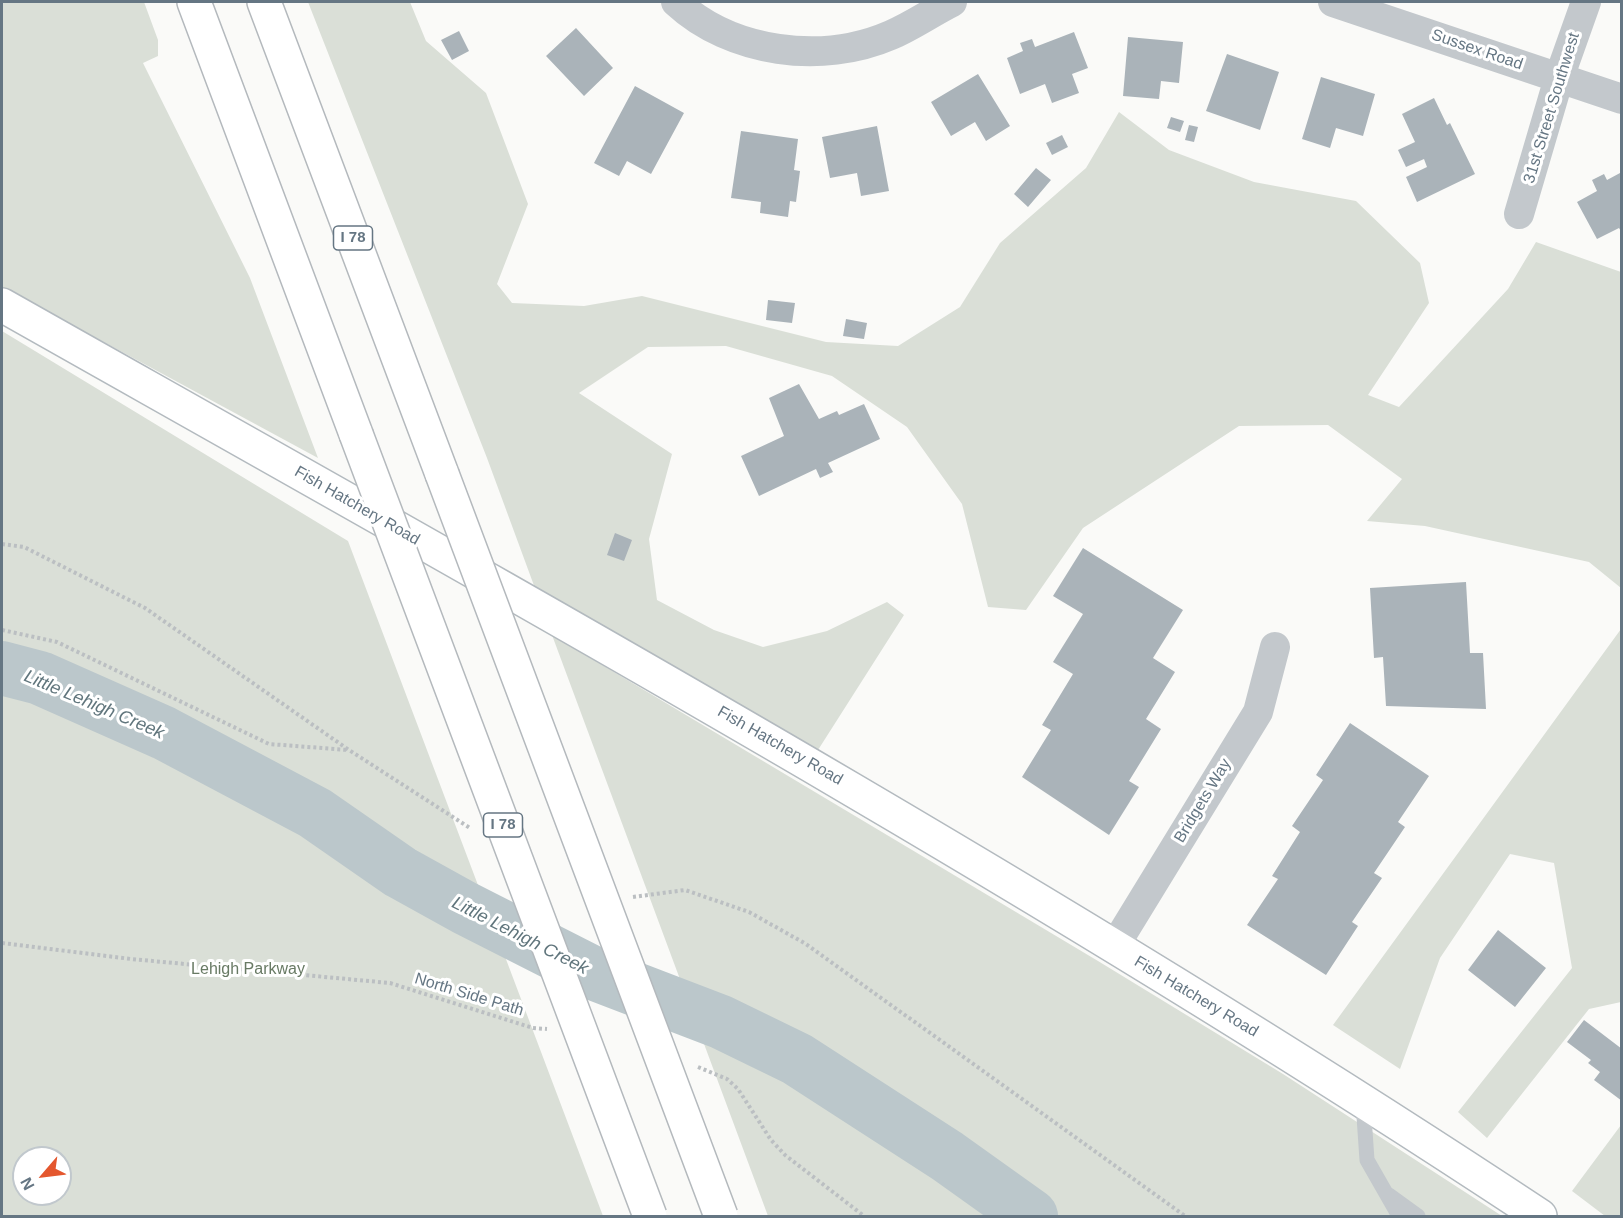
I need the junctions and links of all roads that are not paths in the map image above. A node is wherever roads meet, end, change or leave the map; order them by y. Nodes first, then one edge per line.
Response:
1 (194, 2) edge
2 (264, 2) edge
3 (676, 2) edge
4 (952, 2) edge
5 (1333, 2) edge
6 (1586, 2) edge
7 (1559, 78) junction
8 (1622, 99) edge
9 (1519, 214) dead end
10 (2, 306) edge
11 (1275, 647) dead end
12 (1114, 948) junction
13 (1363, 1099) junction
14 (1382, 1190) junction
15 (650, 1216) edge
16 (721, 1216) edge
17 (1399, 1216) edge
18 (1418, 1216) edge
19 (1540, 1216) edge

1 - 15 main road, I 78, bridge
2 - 16 main road, I 78, bridge
3 - 4 street
5 - 7 street, Sussex Road
6 - 7 street, 31st Street Southwest
7 - 8 street, Sussex Road
7 - 9 street, 31st Street Southwest
10 - 12 main road, Fish Hatchery Road
11 - 12 street, Bridgets Way
12 - 13 main road, Fish Hatchery Road
13 - 14 lane
13 - 19 main road, Fish Hatchery Road
14 - 17 lane
14 - 18 lane

